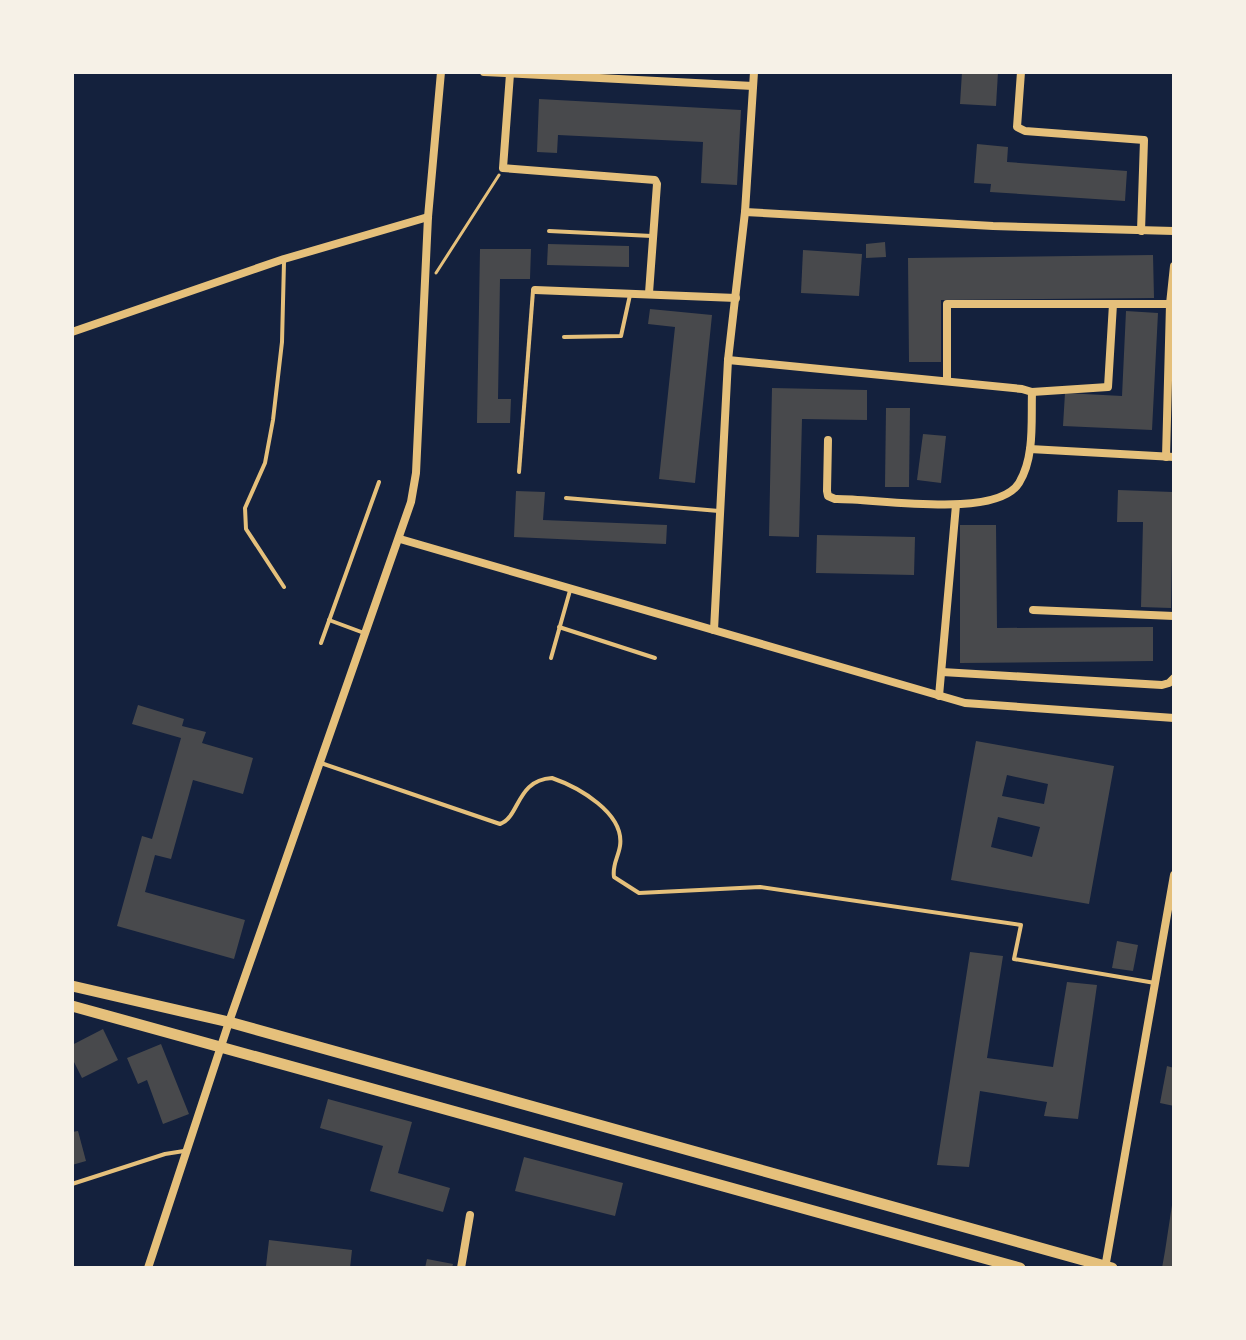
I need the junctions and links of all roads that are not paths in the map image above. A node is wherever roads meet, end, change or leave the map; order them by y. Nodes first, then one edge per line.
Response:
1 (441, 72) edge
2 (484, 72) edge
3 (754, 72) edge
4 (1021, 72) edge
5 (510, 74) junction
6 (753, 86) junction
7 (745, 212) junction
8 (428, 217) junction
9 (549, 231) dead end
10 (1141, 231) junction
11 (1174, 231) edge
12 (654, 236) junction
13 (284, 259) junction
14 (1174, 266) edge
15 (535, 290) joint
16 (631, 292) junction
17 (649, 293) junction
18 (736, 298) junction
19 (1113, 304) junction
20 (1170, 304) junction
21 (72, 332) edge
22 (564, 337) dead end
23 (728, 360) junction
24 (947, 381) junction
25 (1032, 392) junction
26 (828, 440) dead end
27 (1030, 449) junction
28 (1170, 457) edge
29 (519, 472) dead end
30 (379, 482) dead end
31 (566, 498) dead end
32 (956, 505) junction
33 (721, 511) junction
34 (400, 539) junction
35 (284, 587) dead end
36 (571, 587) junction
37 (1033, 610) dead end
38 (1174, 616) edge
39 (329, 620) junction
40 (559, 627) junction
41 (714, 630) junction
42 (364, 633) junction
43 (321, 643) dead end
44 (551, 658) dead end
45 (655, 658) dead end
46 (942, 672) junction
47 (1174, 678) edge
48 (939, 696) junction
49 (1174, 718) edge
50 (319, 762) junction
51 (1174, 875) edge
52 (1171, 911) edge
53 (1155, 983) junction
54 (72, 986) edge
55 (72, 1006) edge
56 (229, 1022) junction
57 (221, 1046) junction
58 (187, 1151) junction
59 (72, 1184) edge
60 (470, 1215) dead end
61 (1107, 1267) edge
62 (148, 1268) edge
63 (461, 1268) edge
64 (1020, 1268) edge

1 - 8 street
2 - 5 street
3 - 6 street
4 - 10 street
5 - 6 street
5 - 12 street
6 - 7 street
7 - 10 street
7 - 18 street
8 - 13 street
8 - 34 street
9 - 12 lane
10 - 11 street
12 - 17 street
13 - 21 street
13 - 35 lane
14 - 20 street
15 - 16 street
15 - 29 lane
16 - 17 street
16 - 22 lane
17 - 18 street
18 - 23 street
19 - 20 street
19 - 24 street
19 - 25 street
20 - 28 street
23 - 24 street
23 - 33 street
24 - 25 street
25 - 27 street
26 - 32 street
27 - 28 street
27 - 32 street
30 - 39 lane
31 - 33 lane
32 - 46 street
33 - 41 street
34 - 36 street
34 - 42 street
36 - 40 lane
36 - 41 street
37 - 38 street
39 - 42 lane
39 - 43 lane
40 - 44 lane
40 - 45 lane
41 - 48 street
42 - 50 street
46 - 47 street
46 - 48 street
48 - 49 street
50 - 53 lane
50 - 56 street
51 - 52 street
52 - 53 street
53 - 61 street
54 - 56 street
55 - 57 street
56 - 57 street
56 - 61 street
57 - 58 street
57 - 64 street
58 - 59 lane
58 - 62 street
60 - 63 street

